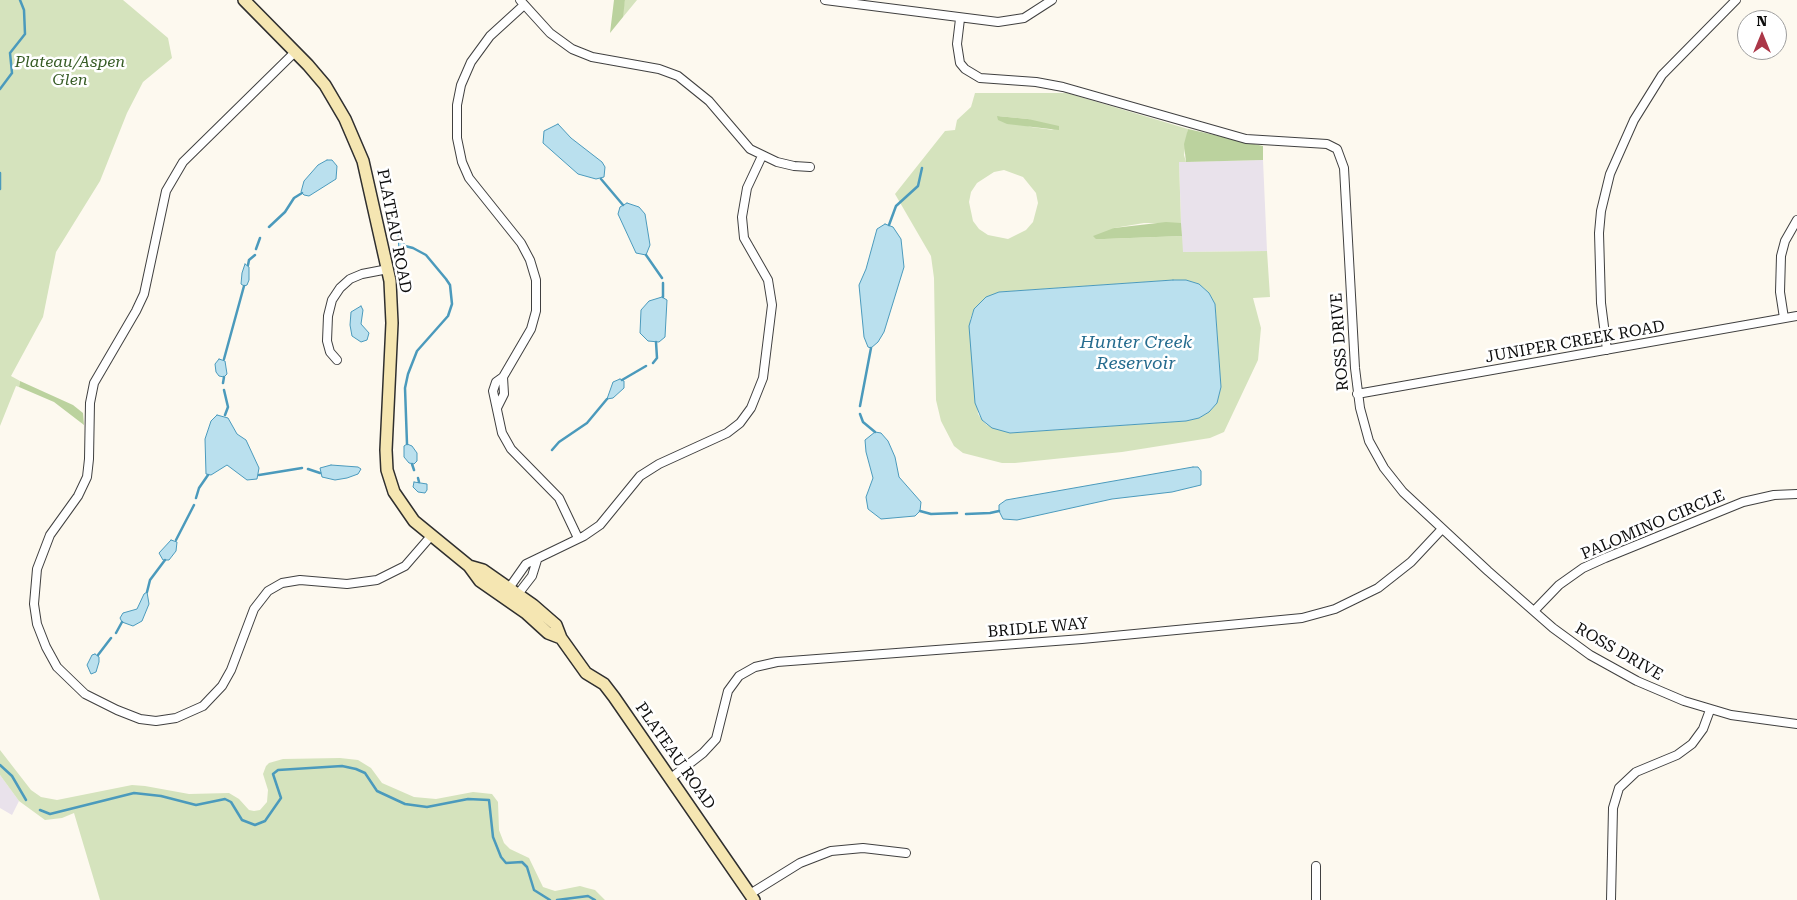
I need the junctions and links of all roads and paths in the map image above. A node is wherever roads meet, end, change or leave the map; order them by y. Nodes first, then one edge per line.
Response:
1 (244, 0) edge
2 (825, 0) edge
3 (1052, 0) edge
4 (1736, 0) edge
5 (846, 1) edge
6 (522, 2) edge
7 (960, 18) junction
8 (295, 52) junction
9 (762, 156) junction
10 (810, 167) dead end
11 (1797, 220) edge
12 (388, 269) junction
13 (1797, 316) edge
14 (1784, 318) junction
15 (1607, 350) junction
16 (337, 360) dead end
17 (503, 378) junction
18 (1357, 394) junction
19 (497, 408) junction
20 (1797, 494) edge
21 (1441, 530) junction
22 (431, 536) junction
23 (578, 538) junction
24 (537, 560) junction
25 (469, 566) junction
26 (508, 587) junction
27 (519, 595) junction
28 (508, 600) junction
29 (1534, 611) junction
30 (561, 638) junction
31 (1710, 710) junction
32 (1797, 724) edge
33 (670, 778) junction
34 (906, 853) dead end
35 (1316, 866) dead end
36 (752, 897) edge
37 (1316, 900) edge
38 (1611, 900) edge

1 - 8 street, PLATEAU ROAD
2 - 5 street
3 - 7 street
4 - 15 street
5 - 7 street
6 - 9 street
6 - 17 street
7 - 18 street, ROSS DRIVE
8 - 12 street, PLATEAU ROAD
8 - 22 street
9 - 10 street
9 - 23 street
11 - 14 street
12 - 16 street
12 - 22 street, PLATEAU ROAD
13 - 14 street, JUNIPER CREEK ROAD
14 - 15 street, JUNIPER CREEK ROAD
15 - 18 street, JUNIPER CREEK ROAD
17 - 19 street
17 - 19 street
18 - 21 street, ROSS DRIVE
19 - 23 street
20 - 29 street, PALOMINO CIRCLE
21 - 29 street, ROSS DRIVE
21 - 33 street, BRIDLE WAY
22 - 25 street, PLATEAU ROAD
23 - 24 street
24 - 26 street
24 - 27 street
25 - 26 street, PLATEAU ROAD
25 - 28 street, PLATEAU ROAD
26 - 27 street, PLATEAU ROAD
26 - 28 street
27 - 28 street
27 - 30 street, PLATEAU ROAD
28 - 30 street, PLATEAU ROAD
29 - 31 street, ROSS DRIVE
30 - 33 street, PLATEAU ROAD
31 - 32 street, ROSS DRIVE
31 - 38 street
33 - 36 street, PLATEAU ROAD
34 - 36 street
35 - 37 street

